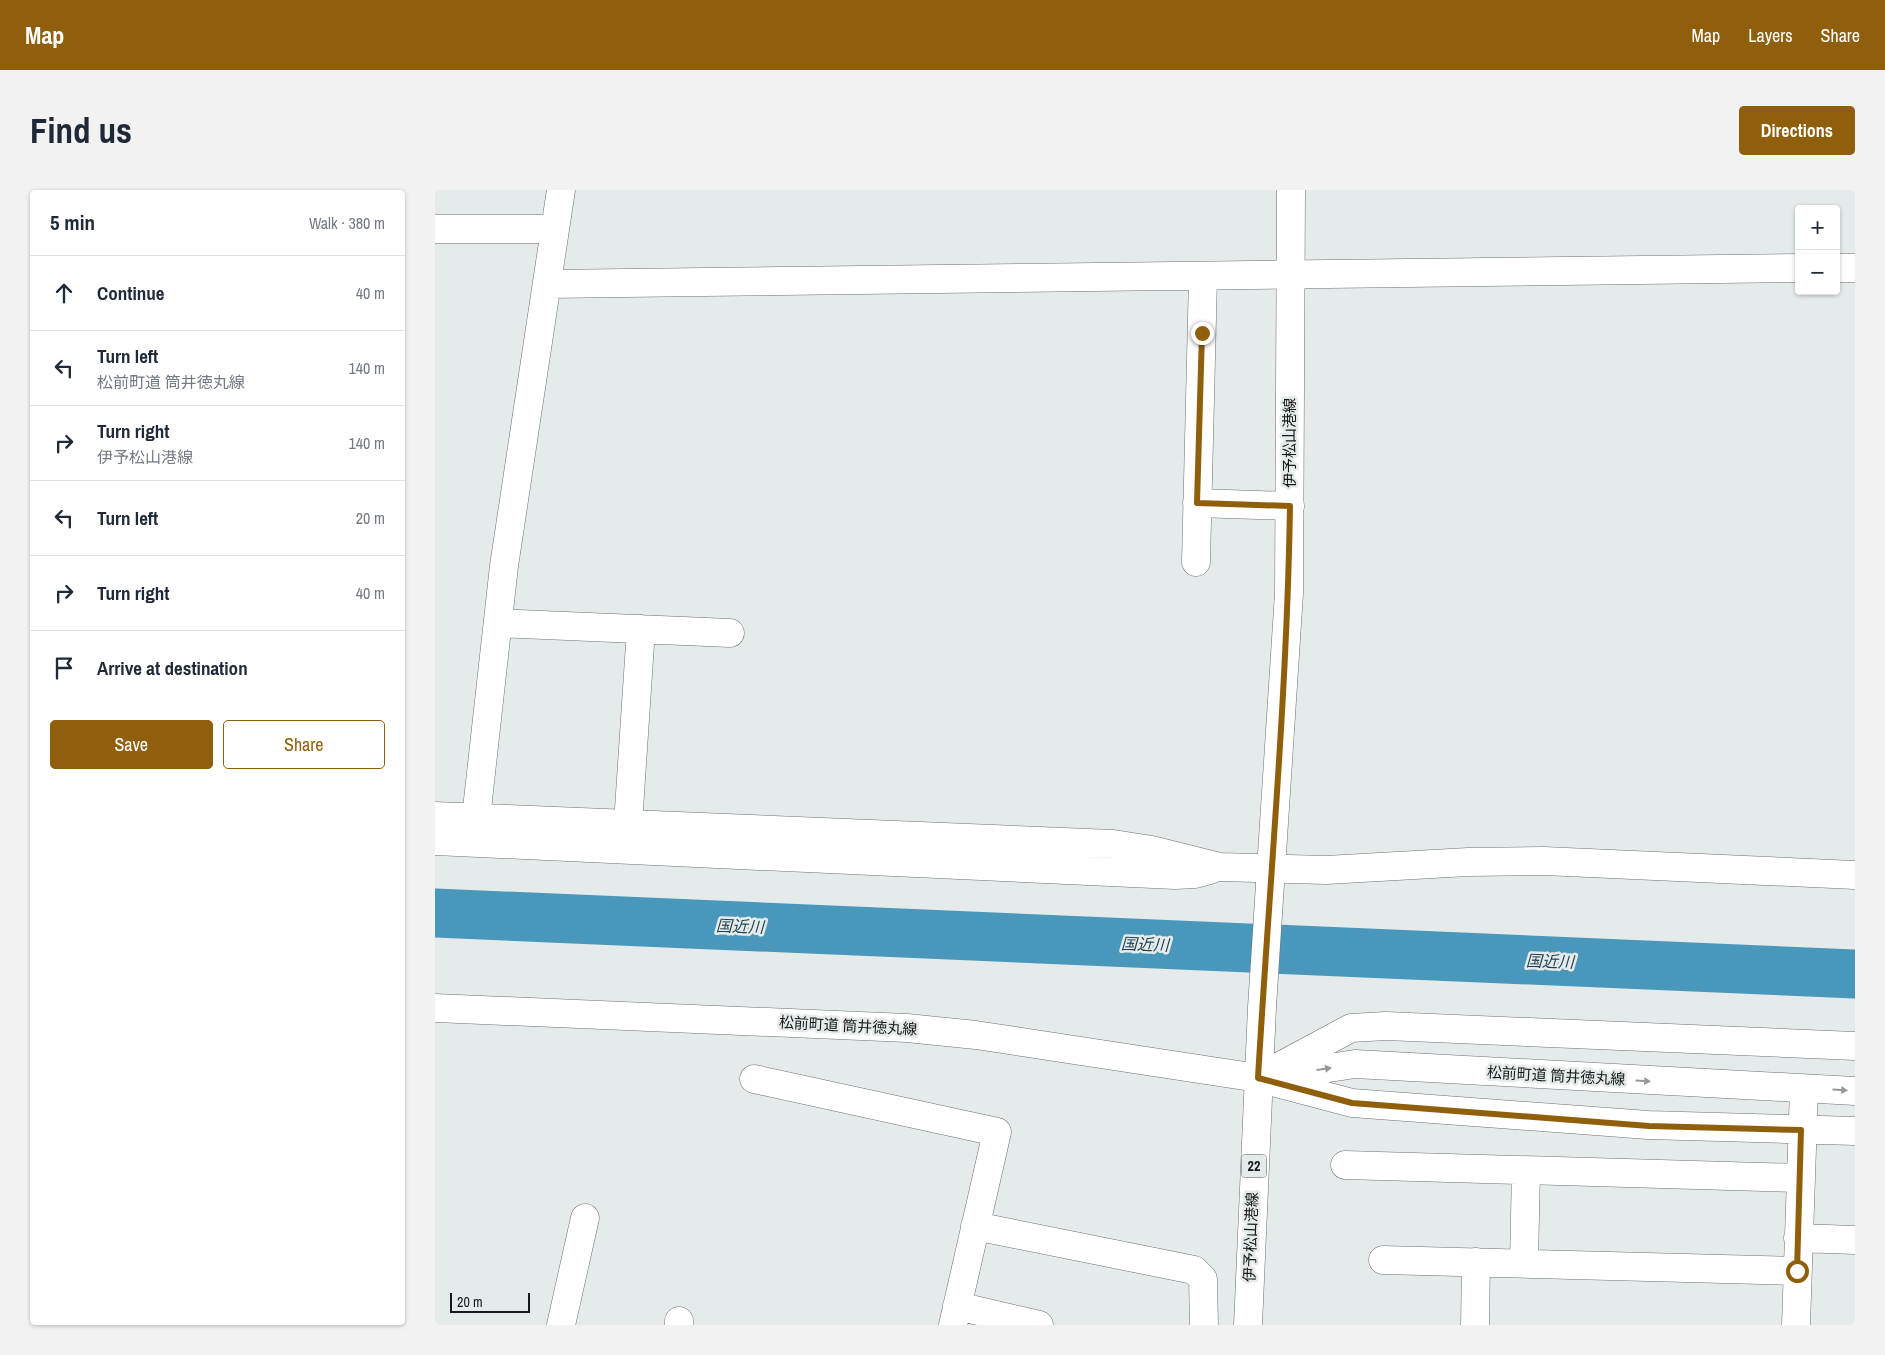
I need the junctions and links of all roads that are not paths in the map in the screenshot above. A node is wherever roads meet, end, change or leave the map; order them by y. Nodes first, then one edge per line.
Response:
1 (561, 190) edge
2 (1291, 190) edge
3 (435, 229) edge
4 (555, 229) junction
5 (1795, 268) edge
6 (1840, 268) edge
7 (1855, 268) edge
8 (1291, 275) junction
9 (1203, 277) junction
10 (547, 284) junction
11 (1197, 503) junction
12 (1290, 506) junction
13 (1195, 562) dead end
14 (499, 623) junction
15 (641, 629) junction
16 (729, 634) dead end
17 (435, 816) edge
18 (477, 818) junction
19 (628, 824) junction
20 (435, 841) edge
21 (1220, 867) junction
22 (1272, 874) junction
23 (1855, 874) edge
24 (435, 1008) edge
25 (1855, 1046) edge
26 (754, 1078) dead end
27 (1258, 1078) junction
28 (1804, 1089) junction
29 (1855, 1091) edge
30 (1801, 1130) junction
31 (1855, 1131) edge
32 (1345, 1165) dead end
33 (1526, 1170) junction
34 (1800, 1178) junction
35 (585, 1218) dead end
36 (975, 1226) junction
37 (1798, 1238) junction
38 (1855, 1240) edge
39 (1383, 1260) dead end
40 (1476, 1262) junction
41 (1524, 1264) junction
42 (1797, 1271) junction
43 (955, 1316) edge
44 (561, 1325) edge
45 (1039, 1325) edge
46 (1204, 1325) edge
47 (1248, 1325) edge
48 (1475, 1325) edge
49 (1796, 1325) edge

1 - 4 street
2 - 8 street, 伊予松山港線 / 22
3 - 4 street
4 - 10 street
5 - 8 street
6 - 7 street
8 - 9 street
8 - 12 street, 伊予松山港線 / 22
9 - 10 street
9 - 11 street
10 - 14 street
11 - 12 street
11 - 13 street
12 - 22 street, 伊予松山港線 / 22
14 - 15 street
14 - 18 street
15 - 16 street
15 - 19 street
17 - 18 street
18 - 19 street
19 - 21 street
20 - 21 street
21 - 22 street
22 - 23 street
22 - 27 street, 伊予松山港線 / 22
24 - 27 street, 松前町道 筒井徳丸線
25 - 27 street
26 - 36 street
27 -> 28 street, 松前町道 筒井徳丸線
27 - 30 street, 松前町道 筒井徳丸線
27 - 47 street, 伊予松山港線 / 22
28 -> 29 street, 松前町道 筒井徳丸線
28 - 30 street
30 - 31 street, 松前町道 筒井徳丸線
30 - 34 street
32 - 33 street
33 - 34 street
33 - 41 street
34 - 37 street
35 - 44 street
36 - 43 street
36 - 46 street
37 - 38 street
37 - 42 street
39 - 40 street
40 - 41 street
40 - 48 street
41 - 42 street
42 - 49 street
43 - 45 street

